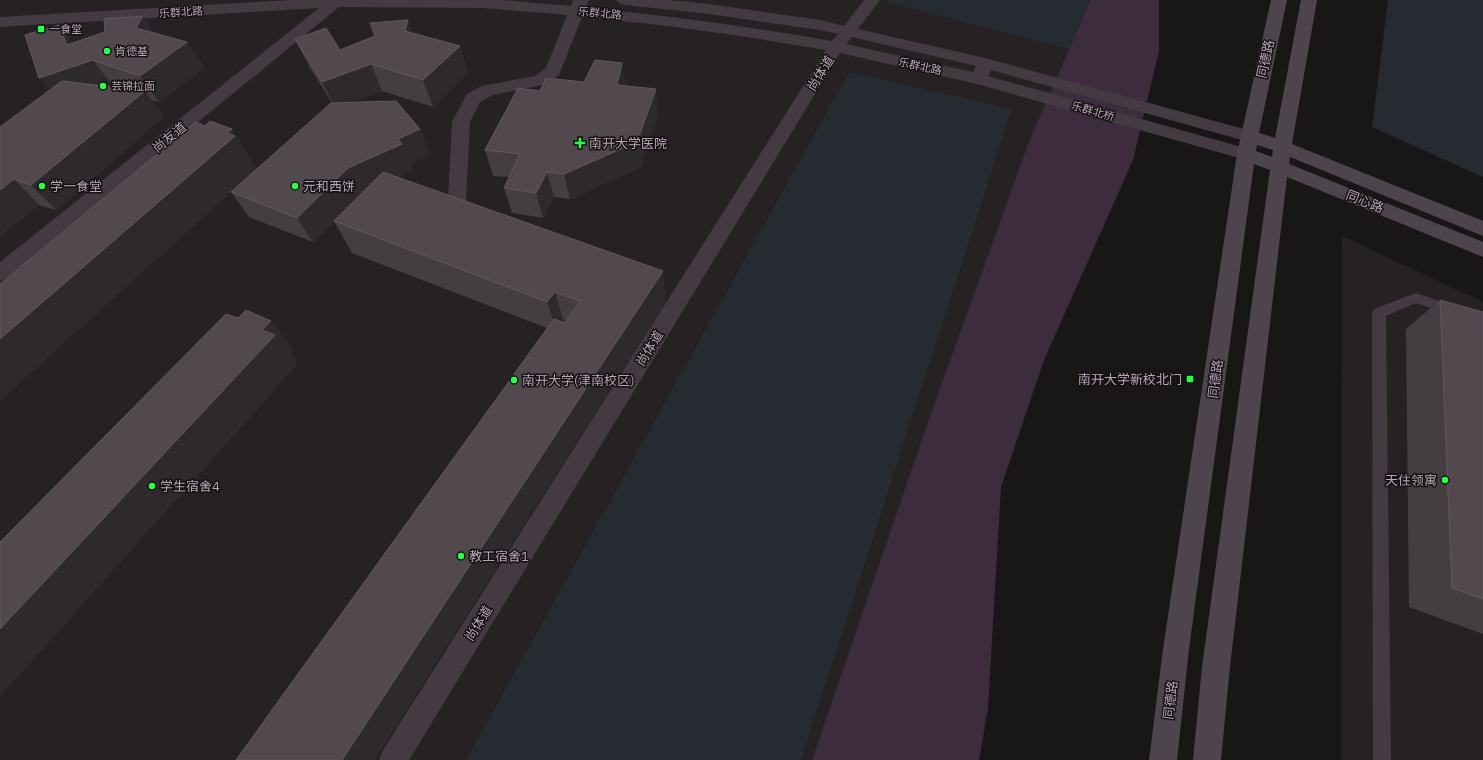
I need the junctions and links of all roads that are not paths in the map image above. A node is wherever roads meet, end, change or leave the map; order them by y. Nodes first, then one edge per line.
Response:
1 (145, 0) edge
2 (624, 0) edge
3 (872, 0) edge
4 (1278, 0) edge
5 (1309, 0) edge
6 (109, 1) edge
7 (336, 1) edge
8 (15, 6) dead end
9 (579, 6) edge
10 (83, 18) junction
11 (0, 22) edge
12 (842, 39) junction
13 (1035, 86) junction
14 (1247, 145) junction
15 (1281, 158) junction
16 (487, 228) edge
17 (1483, 229) edge
18 (1483, 250) edge
19 (0, 273) edge
20 (1483, 321) edge
21 (393, 760) edge
22 (1163, 760) edge
23 (1207, 760) edge
24 (1382, 760) edge

1 - 6 street, 乐群北路
2 - 12 street, 乐群北路
3 - 12 street, 尚体道
4 - 14 main road, 同德路
5 - 15 main road
6 - 8 street, 乐群北路
6 - 10 street
7 - 9 street, 乐群北路
7 - 10 street, 乐群北路
7 - 19 street, 尚友道
9 - 12 street, 乐群北路
9 - 16 street
10 - 11 street, 乐群北路
12 - 13 street, 乐群北路
12 - 21 street, 尚体道
13 - 14 street, 乐群北桥
13 - 14 street, 乐群北桥
14 - 15 main road, 同心路
14 - 22 main road, 同德路
15 - 17 main road, 同心路
15 - 18 main road, 同心路
15 - 23 main road
20 - 24 lane

